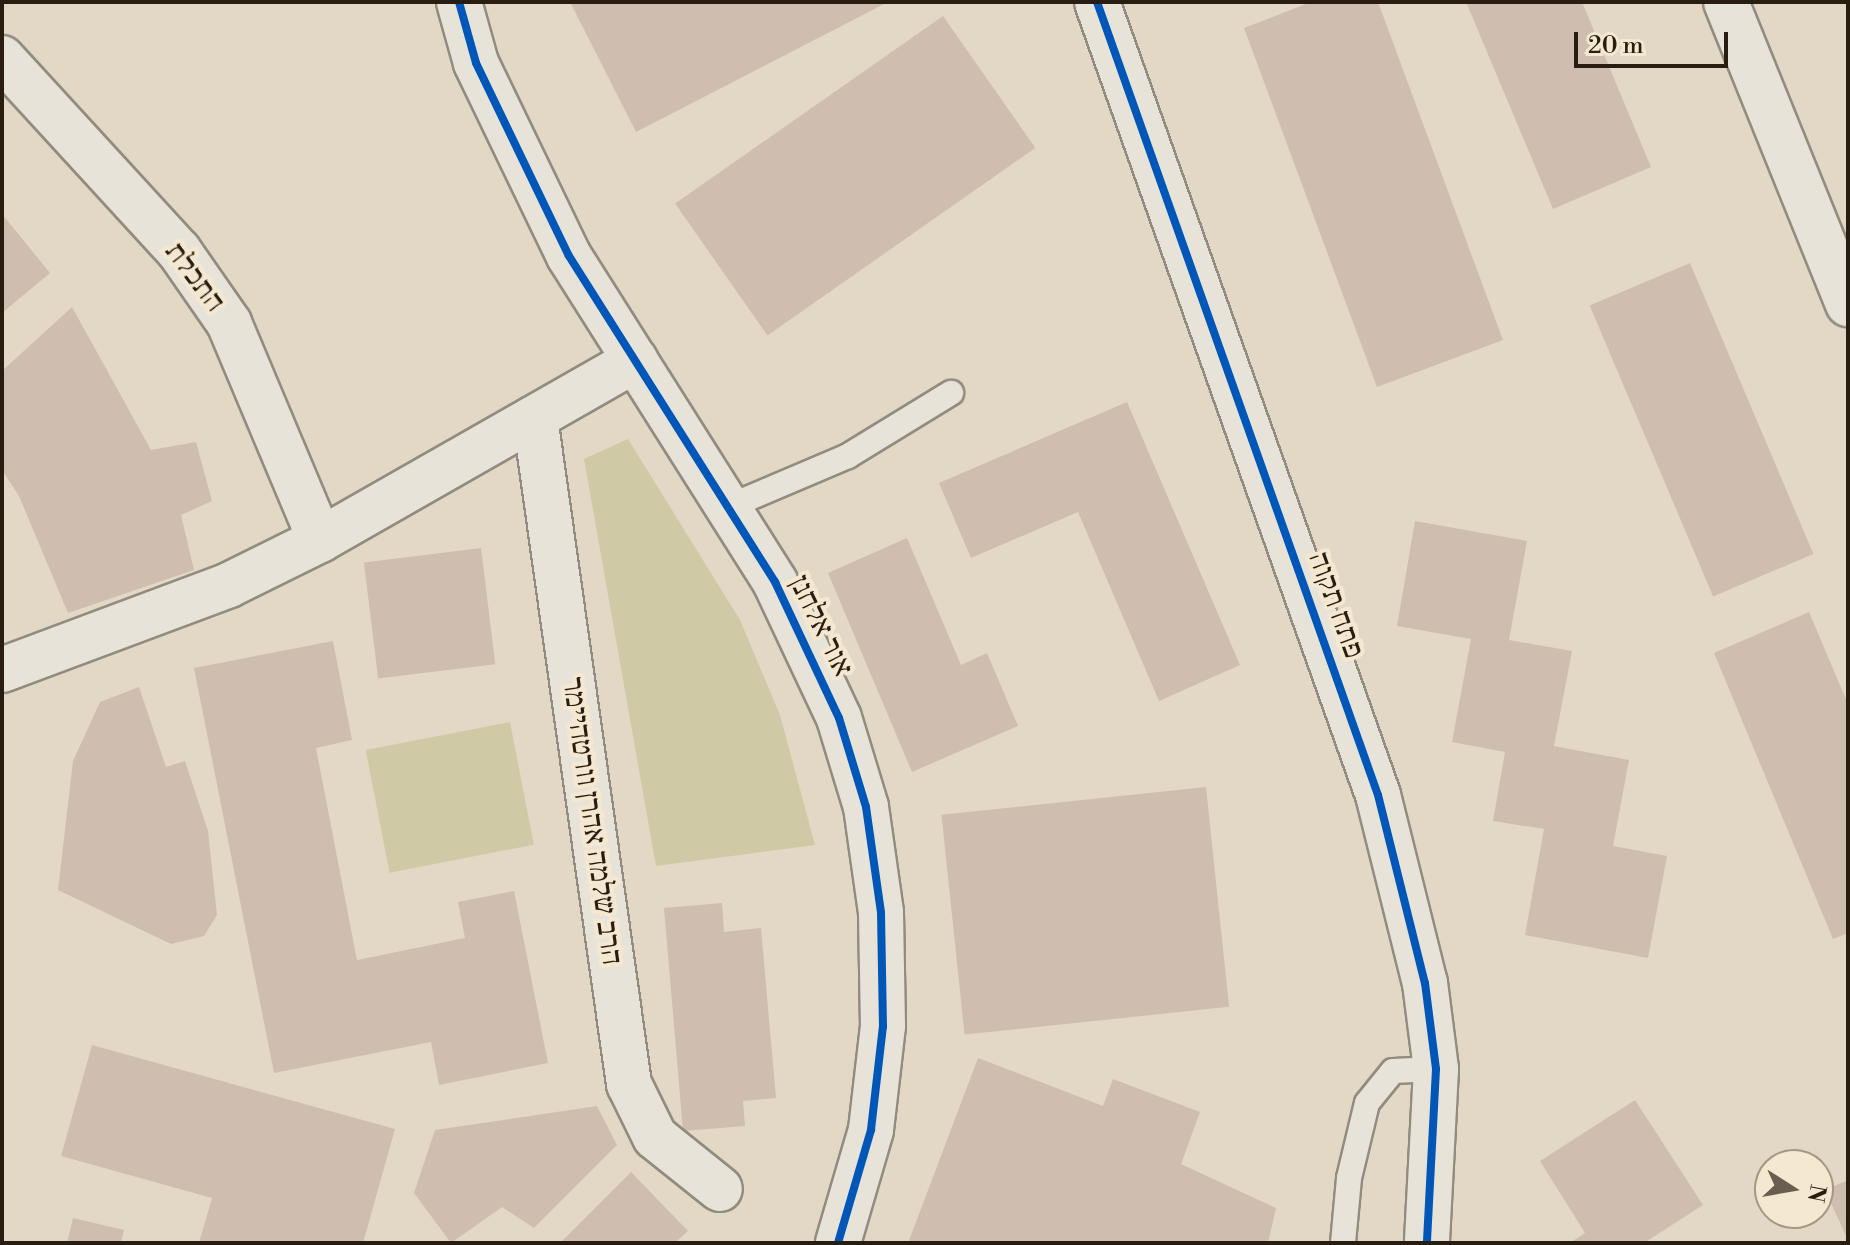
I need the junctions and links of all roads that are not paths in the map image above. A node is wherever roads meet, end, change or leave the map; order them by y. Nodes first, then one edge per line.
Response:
1 (459, 2) edge
2 (1097, 2) edge
3 (1726, 2) edge
4 (2, 58) edge
5 (1848, 304) edge
6 (635, 360) junction
7 (951, 393) dead end
8 (535, 418) junction
9 (728, 507) junction
10 (320, 540) junction
11 (2, 670) edge
12 (1436, 1069) junction
13 (720, 1189) dead end
14 (838, 1243) edge
15 (1343, 1243) edge
16 (1427, 1243) edge

1 - 6 street, אור אלחנן
2 - 12 street, פתח תקוה
3 - 5 street
4 - 10 street, התכלת
6 - 8 street
6 - 9 street, אור אלחנן
7 - 9 lane
8 - 10 street
8 - 13 street, הרב שלמה אהרן וורטהיימר
9 - 14 street, אור אלחנן
10 - 11 street
12 - 15 lane
12 - 16 street, פתח תקוה

